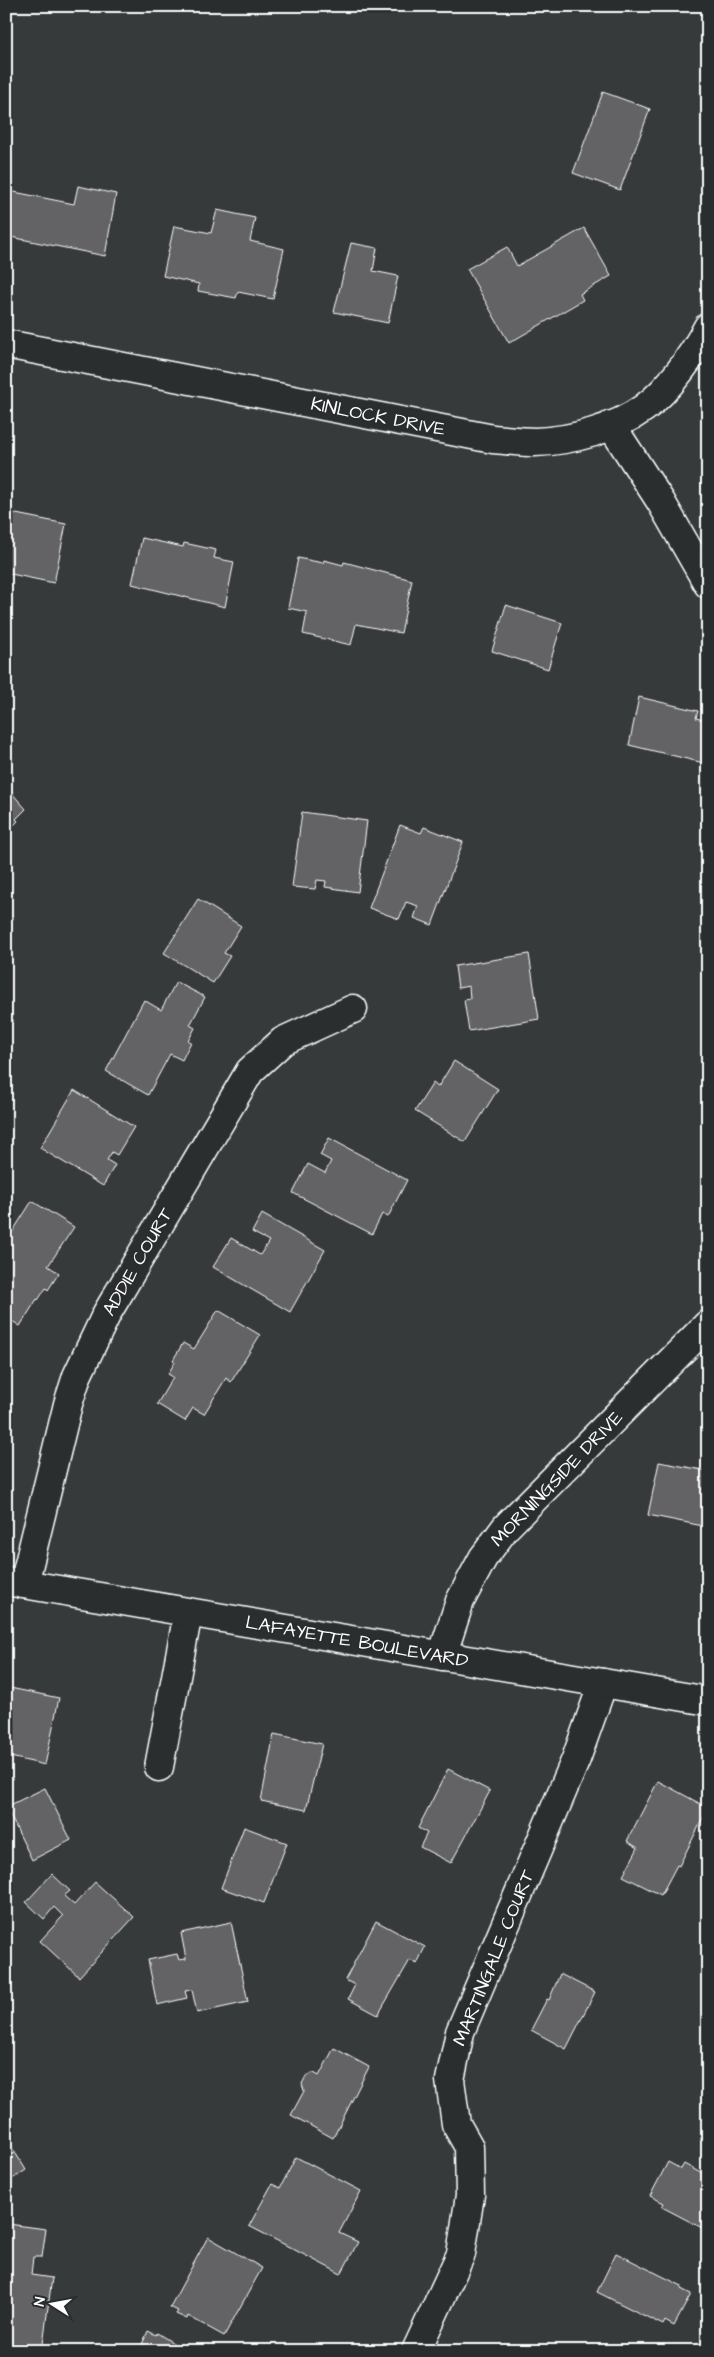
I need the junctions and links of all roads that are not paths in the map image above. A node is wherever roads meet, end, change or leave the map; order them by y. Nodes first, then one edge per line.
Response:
1 (708, 327) edge
2 (6, 344) edge
3 (611, 426) junction
4 (708, 584) edge
5 (353, 1009) dead end
6 (708, 1324) edge
7 (15, 1582) edge
8 (188, 1612) junction
9 (442, 1656) junction
10 (603, 1684) junction
11 (708, 1701) edge
12 (159, 1767) dead end
13 (416, 2351) edge

1 - 3 street, KINLOCK DRIVE
2 - 3 street, KINLOCK DRIVE
3 - 4 street
5 - 7 street, ADDIE COURT
6 - 9 street, MORNINGSIDE DRIVE
7 - 8 street, LAFAYETTE BOULEVARD
8 - 9 street, LAFAYETTE BOULEVARD
8 - 12 street
9 - 10 street, LAFAYETTE BOULEVARD
10 - 11 street, LAFAYETTE BOULEVARD
10 - 13 street, MARTINGALE COURT

